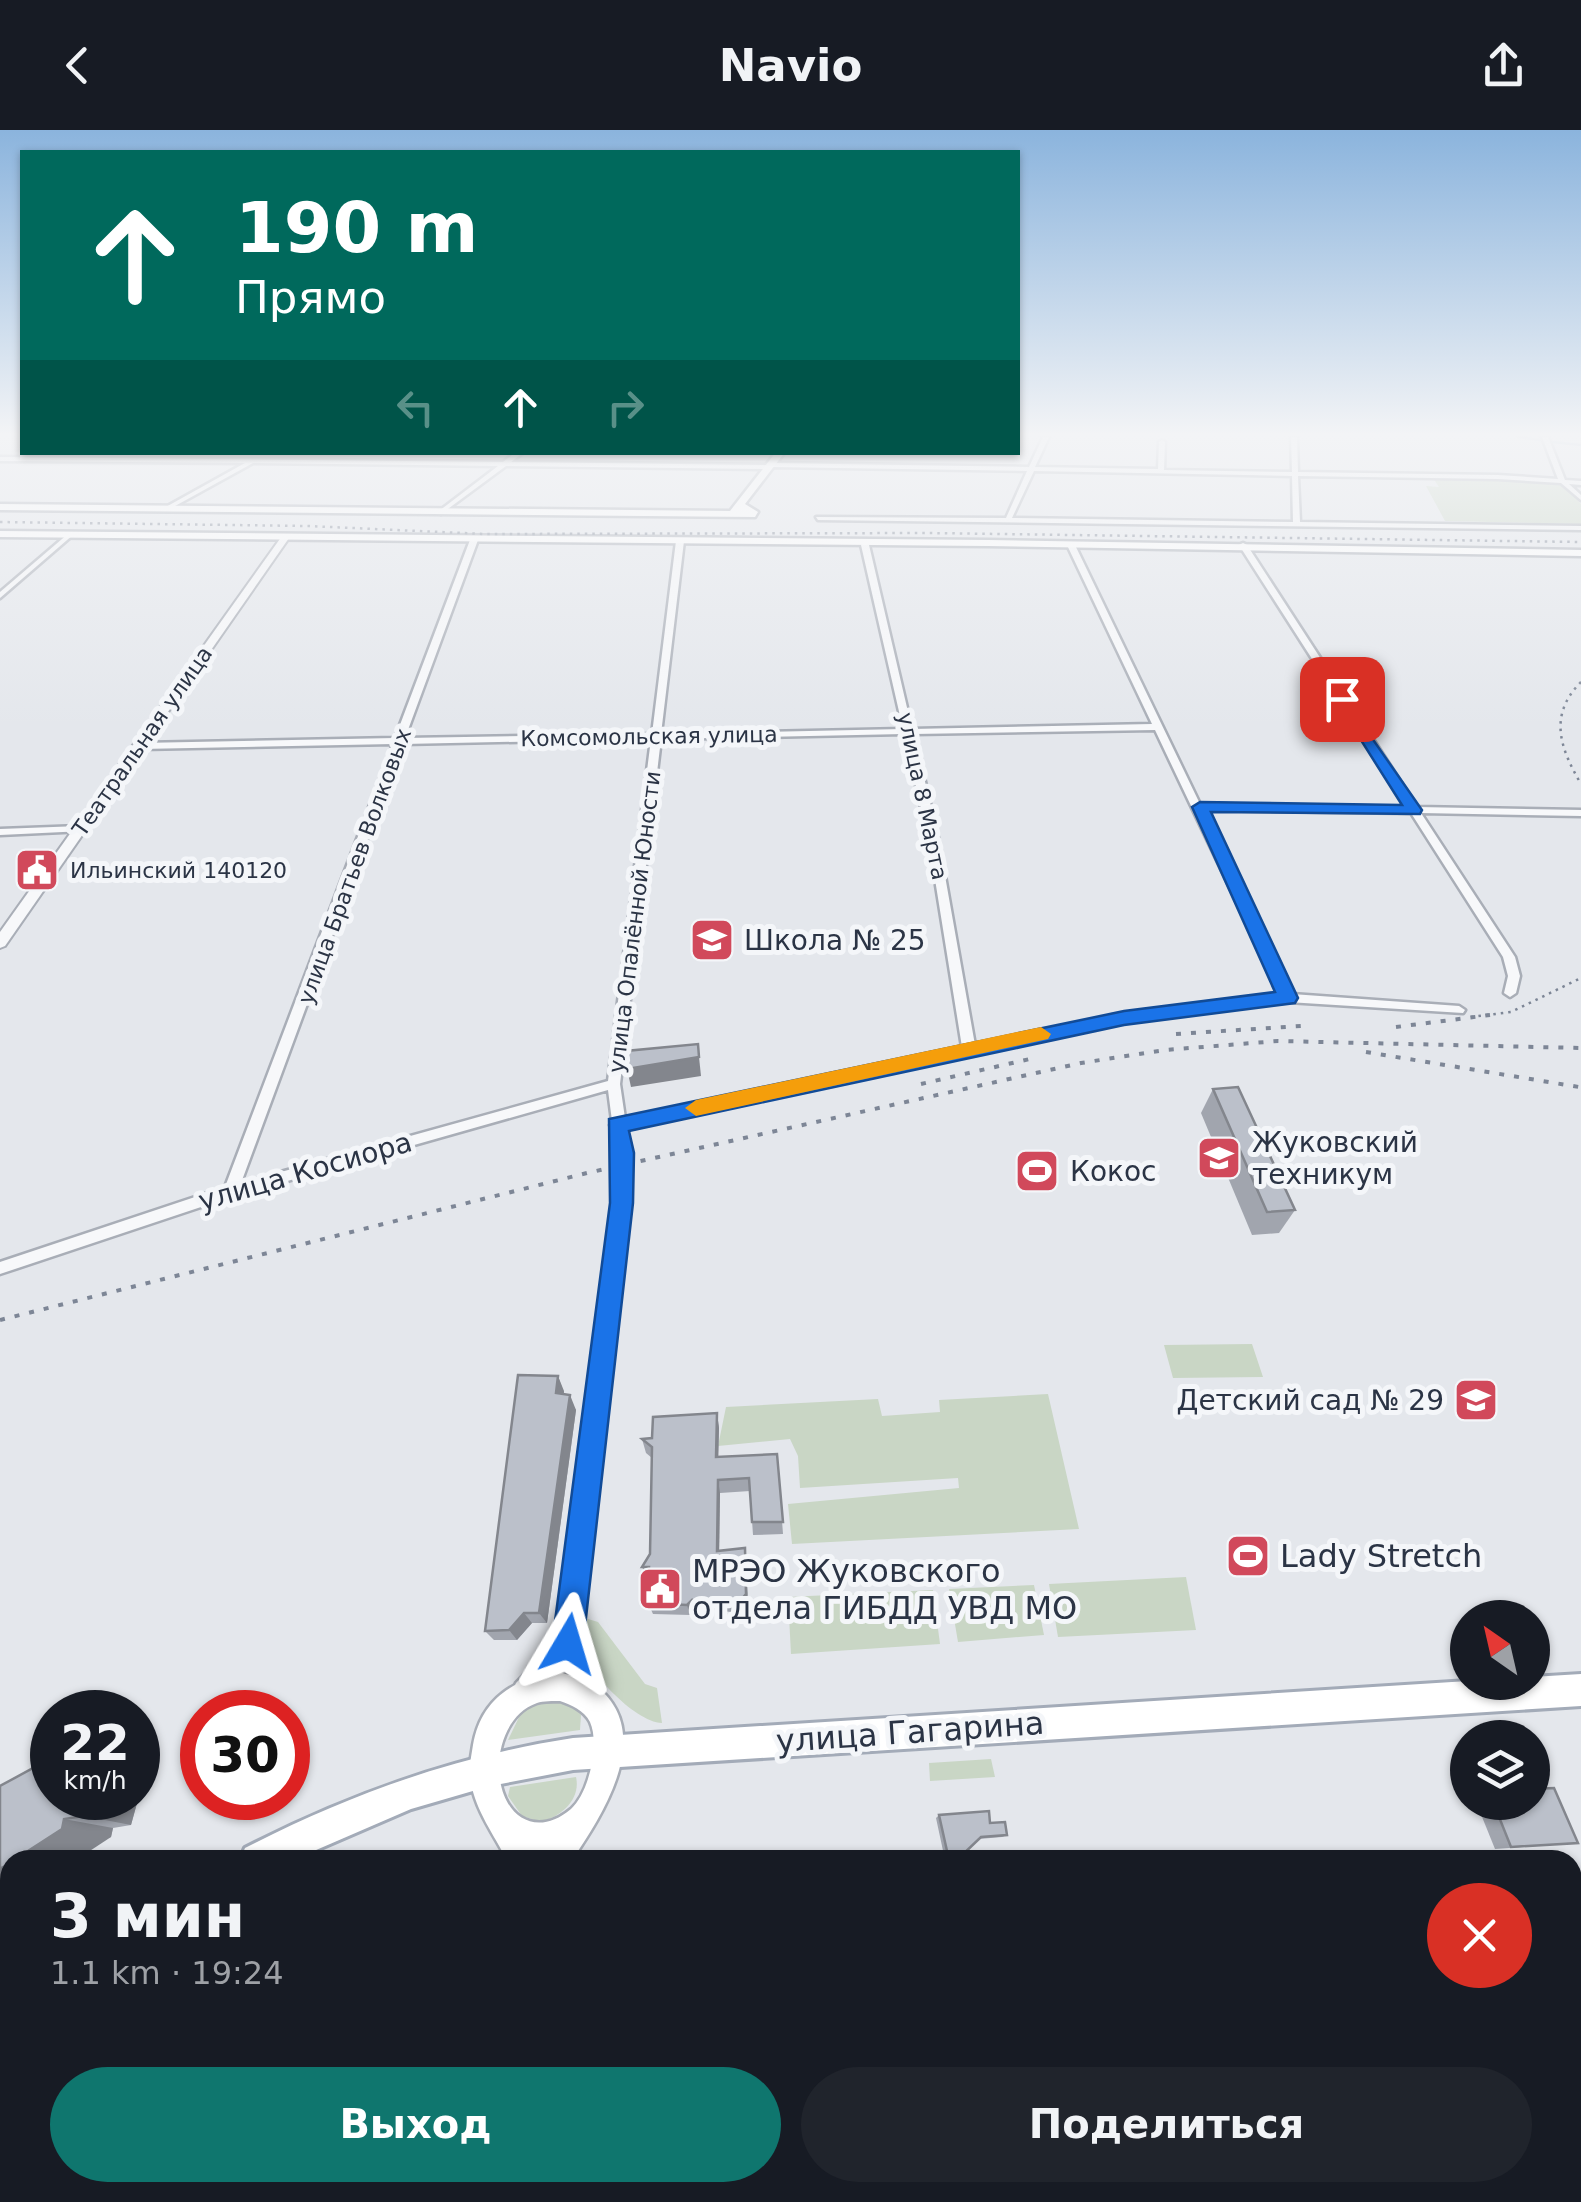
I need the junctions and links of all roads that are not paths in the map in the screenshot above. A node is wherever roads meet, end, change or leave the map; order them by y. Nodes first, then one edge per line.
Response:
1 (0, 534) edge
2 (71, 534) junction
3 (284, 538) junction
4 (474, 540) junction
5 (680, 541) junction
6 (1071, 544) junction
7 (865, 545) junction
8 (1242, 545) junction
9 (1581, 552) edge
10 (0, 596) edge
11 (1159, 727) junction
12 (911, 732) junction
13 (657, 736) junction
14 (402, 740) junction
15 (140, 746) junction
16 (1200, 807) junction
17 (1414, 810) junction
18 (1581, 813) edge
19 (80, 829) junction
20 (0, 832) edge
21 (0, 943) edge
22 (1510, 993) dead end
23 (1288, 998) junction
24 (1459, 1010) dead end
25 (969, 1048) junction
26 (614, 1084) junction
27 (617, 1125) junction
28 (231, 1190) junction
29 (0, 1268) edge
30 (568, 1644) junction
31 (1581, 1690) edge
32 (518, 1696) junction
33 (594, 1701) junction
34 (607, 1752) junction
35 (484, 1770) junction
36 (584, 1814) junction
37 (504, 1826) junction
38 (278, 1850) edge
39 (517, 1850) edge
40 (561, 1850) edge

1 - 2 main road
2 - 3 main road
2 - 10 street
3 - 4 main road
3 - 15 street, Театральная улица
4 - 5 main road
4 - 14 street, улица Братьев Волковых
5 - 7 main road
5 - 13 street, улица Опалённой Юности
6 - 7 main road
6 - 8 main road
6 - 11 street
7 - 12 street, улица 8 Марта
8 - 9 main road
8 - 17 street
11 - 12 street, Комсомольская улица
11 - 16 street
12 - 13 street, Комсомольская улица
12 - 25 street, улица 8 Марта
13 - 14 street, Комсомольская улица
13 - 26 street, улица Опалённой Юности
14 - 15 street, Комсомольская улица
14 - 28 street, улица Братьев Волковых
15 - 19 street, Театральная улица
16 - 17 street
16 - 23 street
17 - 18 street
17 - 22 street
19 - 20 street
19 - 21 street, Театральная улица
23 - 24 street
23 - 25 street
25 - 27 street
26 - 27 street, улица Опалённой Юности
26 - 28 street, улица Косиора
27 - 30 street, улица Опалённой Юности
28 - 29 street, улица Косиора
30 - 32 street
30 - 33 street
31 - 34 main road, улица Гагарина
32 - 33 main road
32 - 35 main road
33 - 34 main road
34 - 35 main road, улица Гагарина
34 - 36 main road
35 - 37 main road
35 - 38 main road, улица Гагарина
36 - 37 main road
36 - 40 main road
37 - 39 main road

